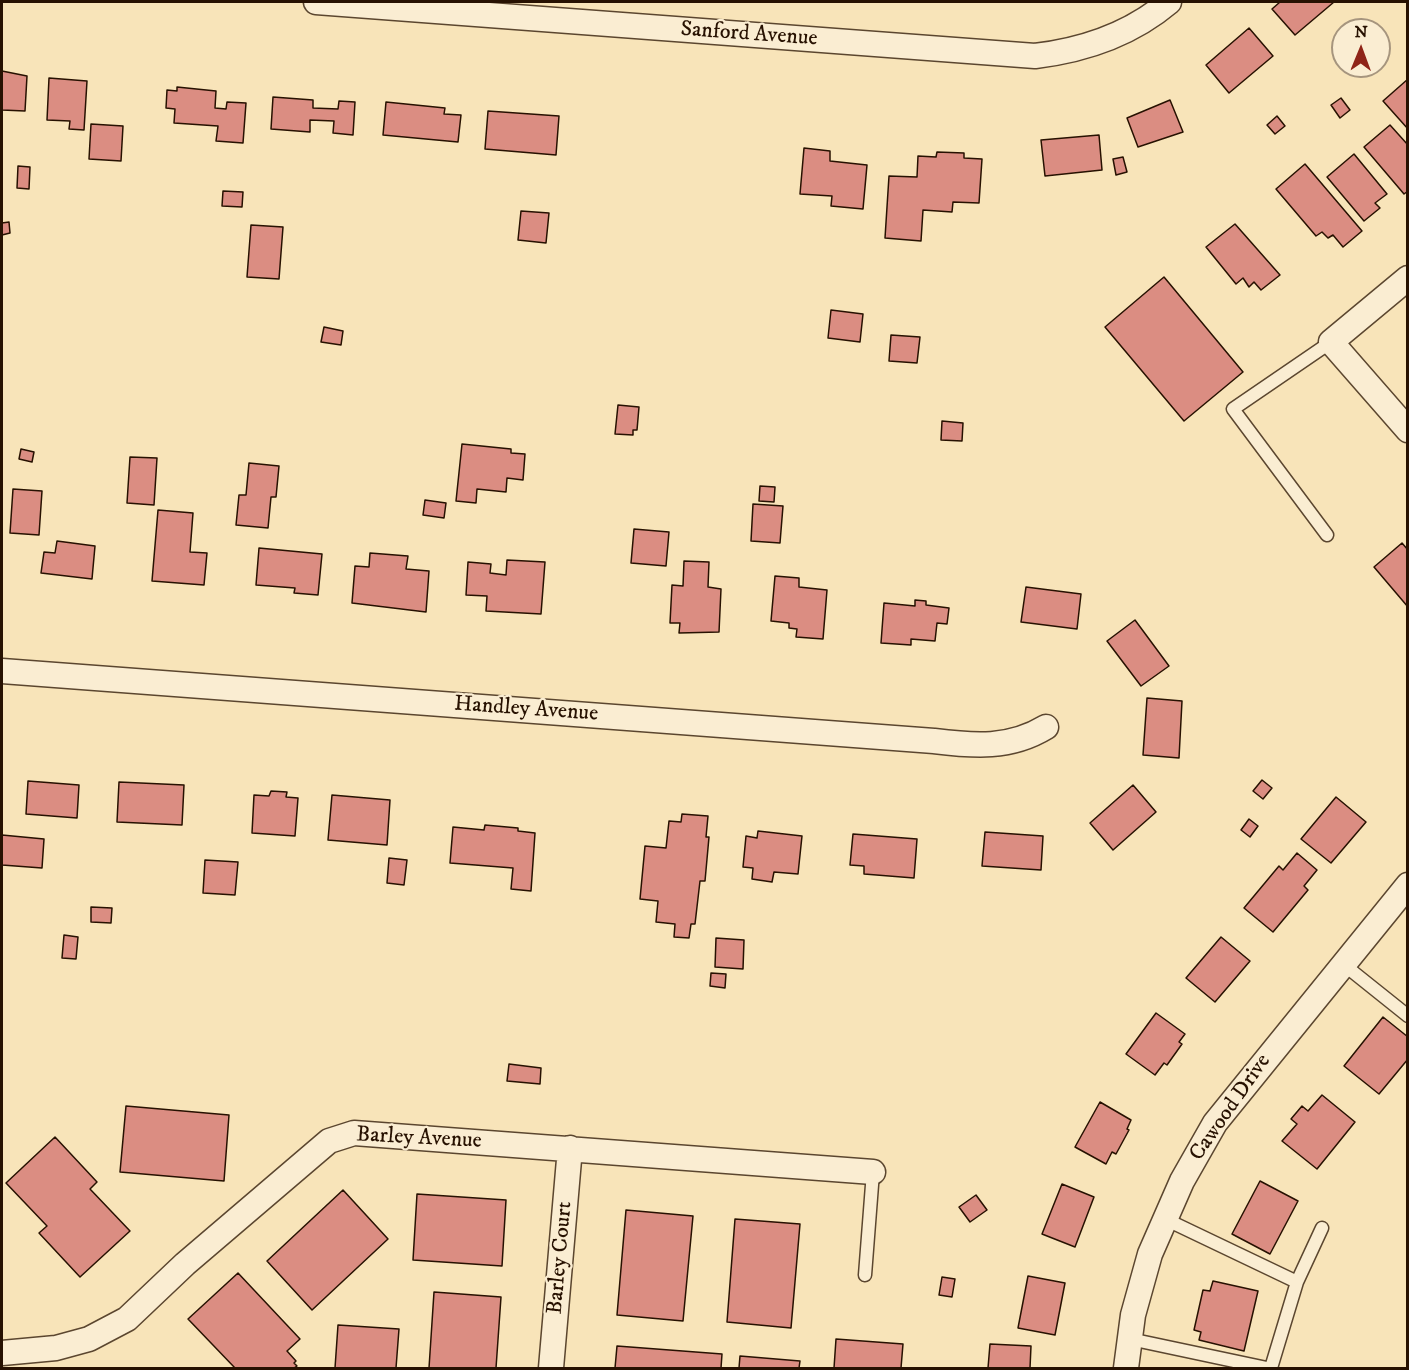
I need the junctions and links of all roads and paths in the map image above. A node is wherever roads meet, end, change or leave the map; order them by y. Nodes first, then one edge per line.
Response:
1 (316, 2) edge
2 (1169, 2) edge
3 (1407, 278) edge
4 (1331, 342) junction
5 (1407, 430) edge
6 (1327, 535) dead end
7 (2, 671) edge
8 (1046, 727) dead end
9 (1407, 885) edge
10 (1343, 964) junction
11 (1407, 1016) edge
12 (570, 1148) junction
13 (873, 1172) joint
14 (1165, 1219) junction
15 (1322, 1228) dead end
16 (865, 1275) dead end
17 (1298, 1282) junction
18 (1130, 1339) junction
19 (2, 1353) edge
20 (551, 1368) edge
21 (1126, 1368) edge
22 (1269, 1368) edge

1 - 2 street, Sanford Avenue
3 - 4 street
4 - 5 street
4 - 6 lane
7 - 8 street, Handley Avenue
9 - 10 street, Cawood Drive
10 - 11 lane
10 - 14 street, Cawood Drive
12 - 13 street, Barley Avenue
12 - 19 street, Barley Avenue
12 - 20 street, Barley Court
13 - 16 lane
14 - 17 lane
14 - 18 street, Cawood Drive
15 - 17 lane
17 - 22 lane
18 - 21 street, Cawood Drive
18 - 22 lane

